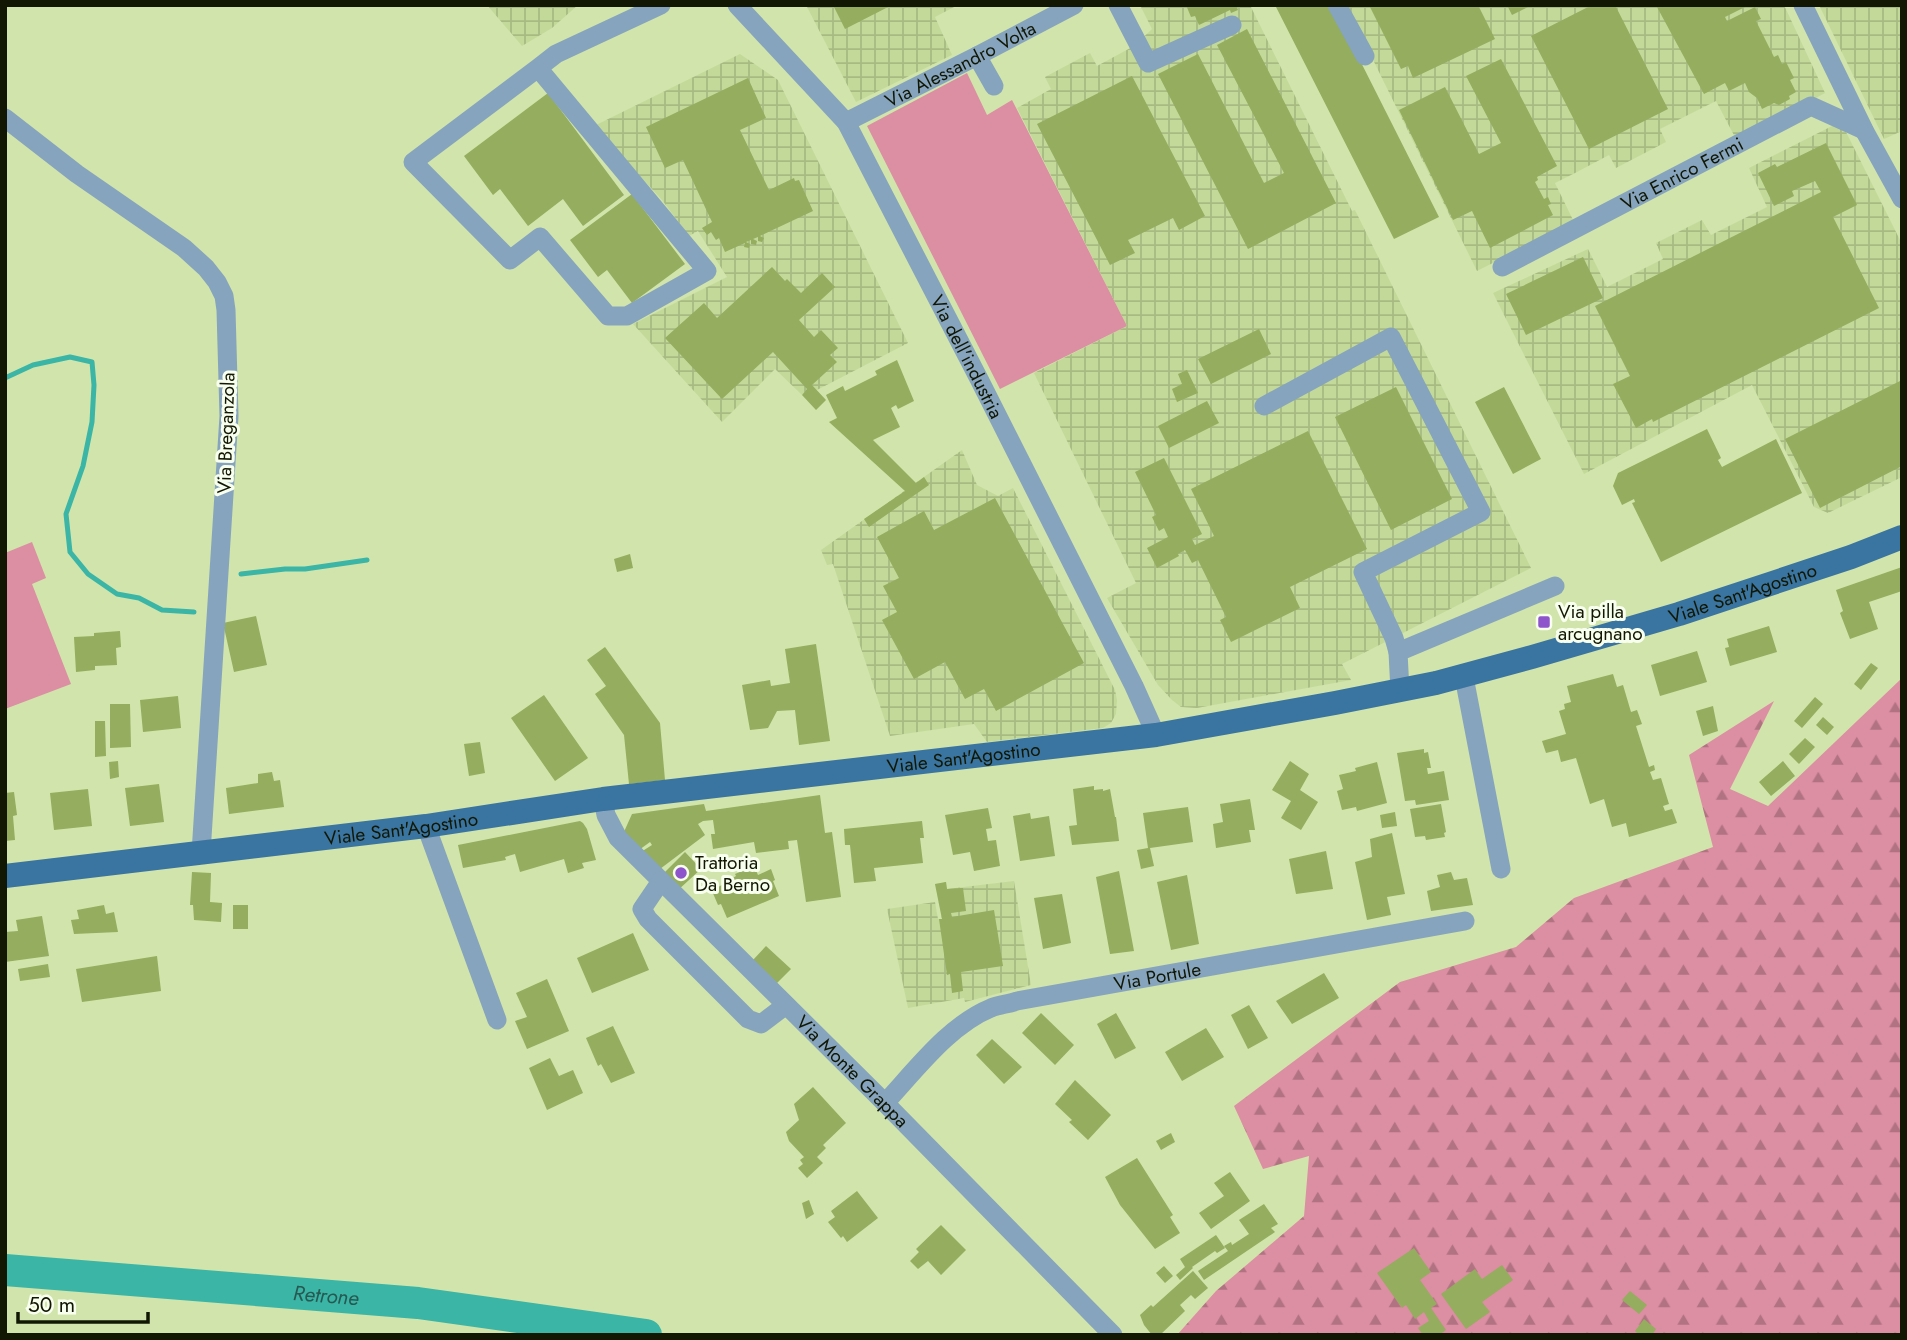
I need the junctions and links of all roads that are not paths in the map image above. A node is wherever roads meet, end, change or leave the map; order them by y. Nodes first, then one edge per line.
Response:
1 (661, 5) edge
2 (737, 5) edge
3 (1074, 5) edge
4 (1118, 5) edge
5 (1337, 5) edge
6 (1803, 5) edge
7 (1232, 25) dead end
8 (1365, 56) dead end
9 (977, 57) junction
10 (538, 68) junction
11 (994, 86) dead end
12 (5, 118) edge
13 (846, 122) junction
14 (1864, 130) junction
15 (1902, 199) edge
16 (1502, 267) dead end
17 (1264, 406) dead end
18 (1902, 537) edge
19 (1555, 586) dead end
20 (1398, 652) junction
21 (1464, 677) junction
22 (1400, 691) junction
23 (1156, 735) junction
24 (603, 799) junction
25 (426, 826) junction
26 (201, 853) junction
27 (1501, 869) dead end
28 (5, 876) edge
29 (661, 881) junction
30 (1465, 921) dead end
31 (786, 1005) junction
32 (497, 1020) dead end
33 (885, 1103) junction
34 (1113, 1335) edge

1 - 10 street
2 - 13 street, Via dell'industria
3 - 9 street, Via Alessandro Volta
4 - 7 street
5 - 8 street
6 - 14 street
9 - 11 street
9 - 13 street, Via Alessandro Volta
10 - 10 street
12 - 26 street, Via Breganzola
13 - 23 street, Via dell'industria
14 - 15 street
14 - 16 street, Via Enrico Fermi
17 - 20 street
18 - 21 main road, Viale Sant'Agostino
19 - 20 street
20 - 22 street
21 - 22 main road, Viale Sant'Agostino
21 - 27 street
22 - 23 main road, Viale Sant'Agostino
23 - 24 main road, Viale Sant'Agostino
24 - 25 main road, Viale Sant'Agostino
24 - 29 street, Via Monte Grappa
25 - 26 main road, Viale Sant'Agostino
25 - 32 street
26 - 28 main road, Viale Sant'Agostino
29 - 31 street, Via Monte Grappa
29 - 31 street
30 - 33 street, Via Portule
31 - 33 street, Via Monte Grappa
33 - 34 street, Via Monte Grappa

